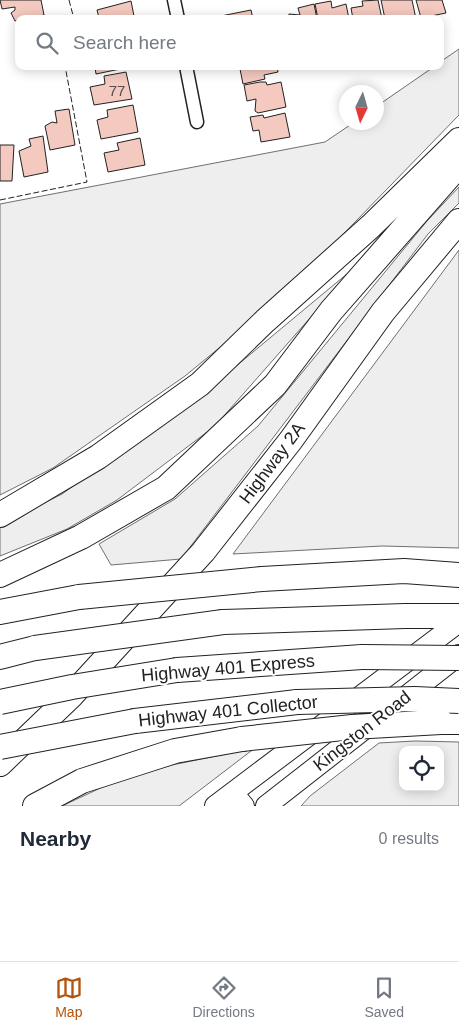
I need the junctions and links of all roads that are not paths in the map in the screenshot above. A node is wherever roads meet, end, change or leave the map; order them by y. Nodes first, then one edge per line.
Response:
1 (174, 0) edge
2 (177, 15) edge
3 (187, 70) edge
4 (197, 122) dead end
5 (459, 140) edge
6 (459, 166) edge
7 (459, 221) edge
8 (0, 515) edge
9 (0, 575) edge
10 (459, 575) edge
11 (0, 612) edge
12 (459, 616) edge
13 (459, 622) edge
14 (0, 657) edge
15 (459, 657) edge
16 (72, 695) junction
17 (459, 701) edge
18 (0, 702) edge
19 (450, 722) edge
20 (0, 748) edge
21 (0, 764) edge
22 (238, 799) edge
23 (35, 806) edge
24 (216, 806) edge
25 (266, 806) edge

1 - 2 street
3 - 4 street
5 - 8 highway
6 - 9 highway
7 - 16 highway, Highway 2A
10 - 11 highway, bridge
12 - 14 highway, bridge
13 - 22 main road, Kingston Road
15 - 18 highway, Highway 401 Express, bridge
15 - 25 main road, Kingston Road
16 - 20 highway
16 - 21 highway
17 - 20 highway, Highway 401 Collector, bridge
19 - 23 highway, bridge
22 - 24 main road, Kingston Road

